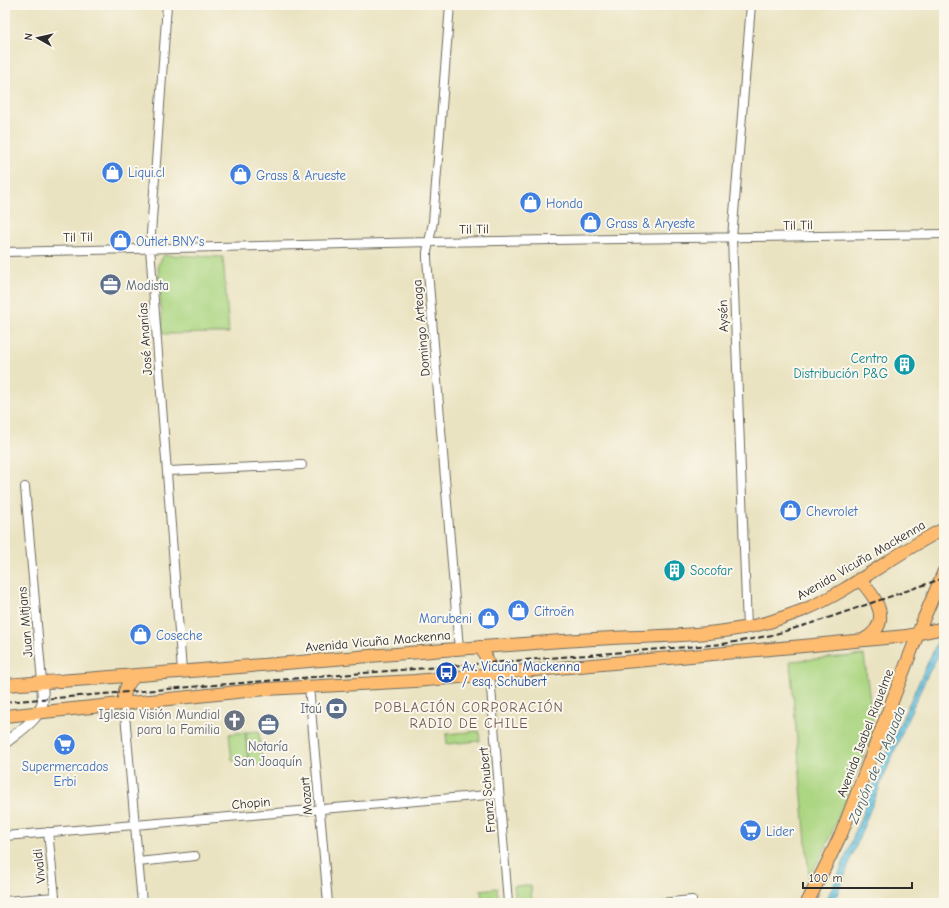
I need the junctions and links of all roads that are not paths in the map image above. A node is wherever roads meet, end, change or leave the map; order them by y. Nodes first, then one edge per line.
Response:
1 (167, 5) edge
2 (450, 5) edge
3 (751, 5) edge
4 (944, 234) edge
5 (732, 238) junction
6 (429, 242) junction
7 (150, 248) junction
8 (5, 252) edge
9 (302, 465) dead end
10 (168, 471) junction
11 (25, 487) dead end
12 (944, 529) edge
13 (944, 571) edge
14 (859, 579) junction
15 (747, 627) junction
16 (941, 628) edge
17 (918, 634) junction
18 (862, 640) junction
19 (479, 647) junction
20 (459, 649) junction
21 (182, 671) junction
22 (137, 675) junction
23 (490, 675) junction
24 (42, 682) junction
25 (5, 685) edge
26 (309, 686) junction
27 (124, 704) junction
28 (39, 713) junction
29 (5, 716) edge
30 (5, 743) edge
31 (499, 794) junction
32 (320, 809) junction
33 (135, 825) junction
34 (48, 832) junction
35 (5, 836) edge
36 (195, 856) dead end
37 (138, 862) junction
38 (692, 900) dead end
39 (5, 901) edge
40 (674, 902) edge
41 (142, 903) edge
42 (328, 903) edge
43 (508, 903) edge
44 (660, 903) edge
45 (807, 903) edge

1 - 7 street, José Ananías
2 - 6 street, Domingo Arteaga
3 - 5 street, Aysén
4 - 5 street, Til Til
5 - 6 street, Til Til
5 - 15 street, Aysén
6 - 7 street, Til Til
6 - 20 street, Domingo Arteaga
7 - 8 street, Til Til
7 - 10 street, José Ananías
9 - 10 street
10 - 21 street, José Ananías
11 - 24 street, Juan Mitjans
12 - 14 main road, Avenida Vicuña Mackenna
13 - 17 main road, Avenida Isabel Riquelme
14 - 15 main road, Avenida Vicuña Mackenna
14 - 18 main road
15 - 19 main road, Avenida Vicuña Mackenna
16 - 17 main road
17 - 18 main road
17 - 45 main road, Avenida Isabel Riquelme
18 - 23 main road
19 - 20 main road, Avenida Vicuña Mackenna
19 - 23 main road
20 - 21 main road, Avenida Vicuña Mackenna
21 - 22 main road, Avenida Vicuña Mackenna
22 - 24 main road, Avenida Vicuña Mackenna
22 - 27 main road
23 - 26 main road
23 - 31 street, Franz Schubert
24 - 25 main road, Avenida Vicuña Mackenna
24 - 28 street
26 - 27 main road
26 - 32 street, Mozart
27 - 28 main road
27 - 33 street
28 - 29 main road
28 - 30 street
31 - 32 street, Chopin
31 - 43 street, Franz Schubert
32 - 33 street, Chopin
32 - 42 street, Mozart
33 - 34 street, Chopin
33 - 37 street
34 - 35 street, Chopin
34 - 39 street, Vivaldi
36 - 37 street
37 - 41 street
38 - 40 street
40 - 44 street

